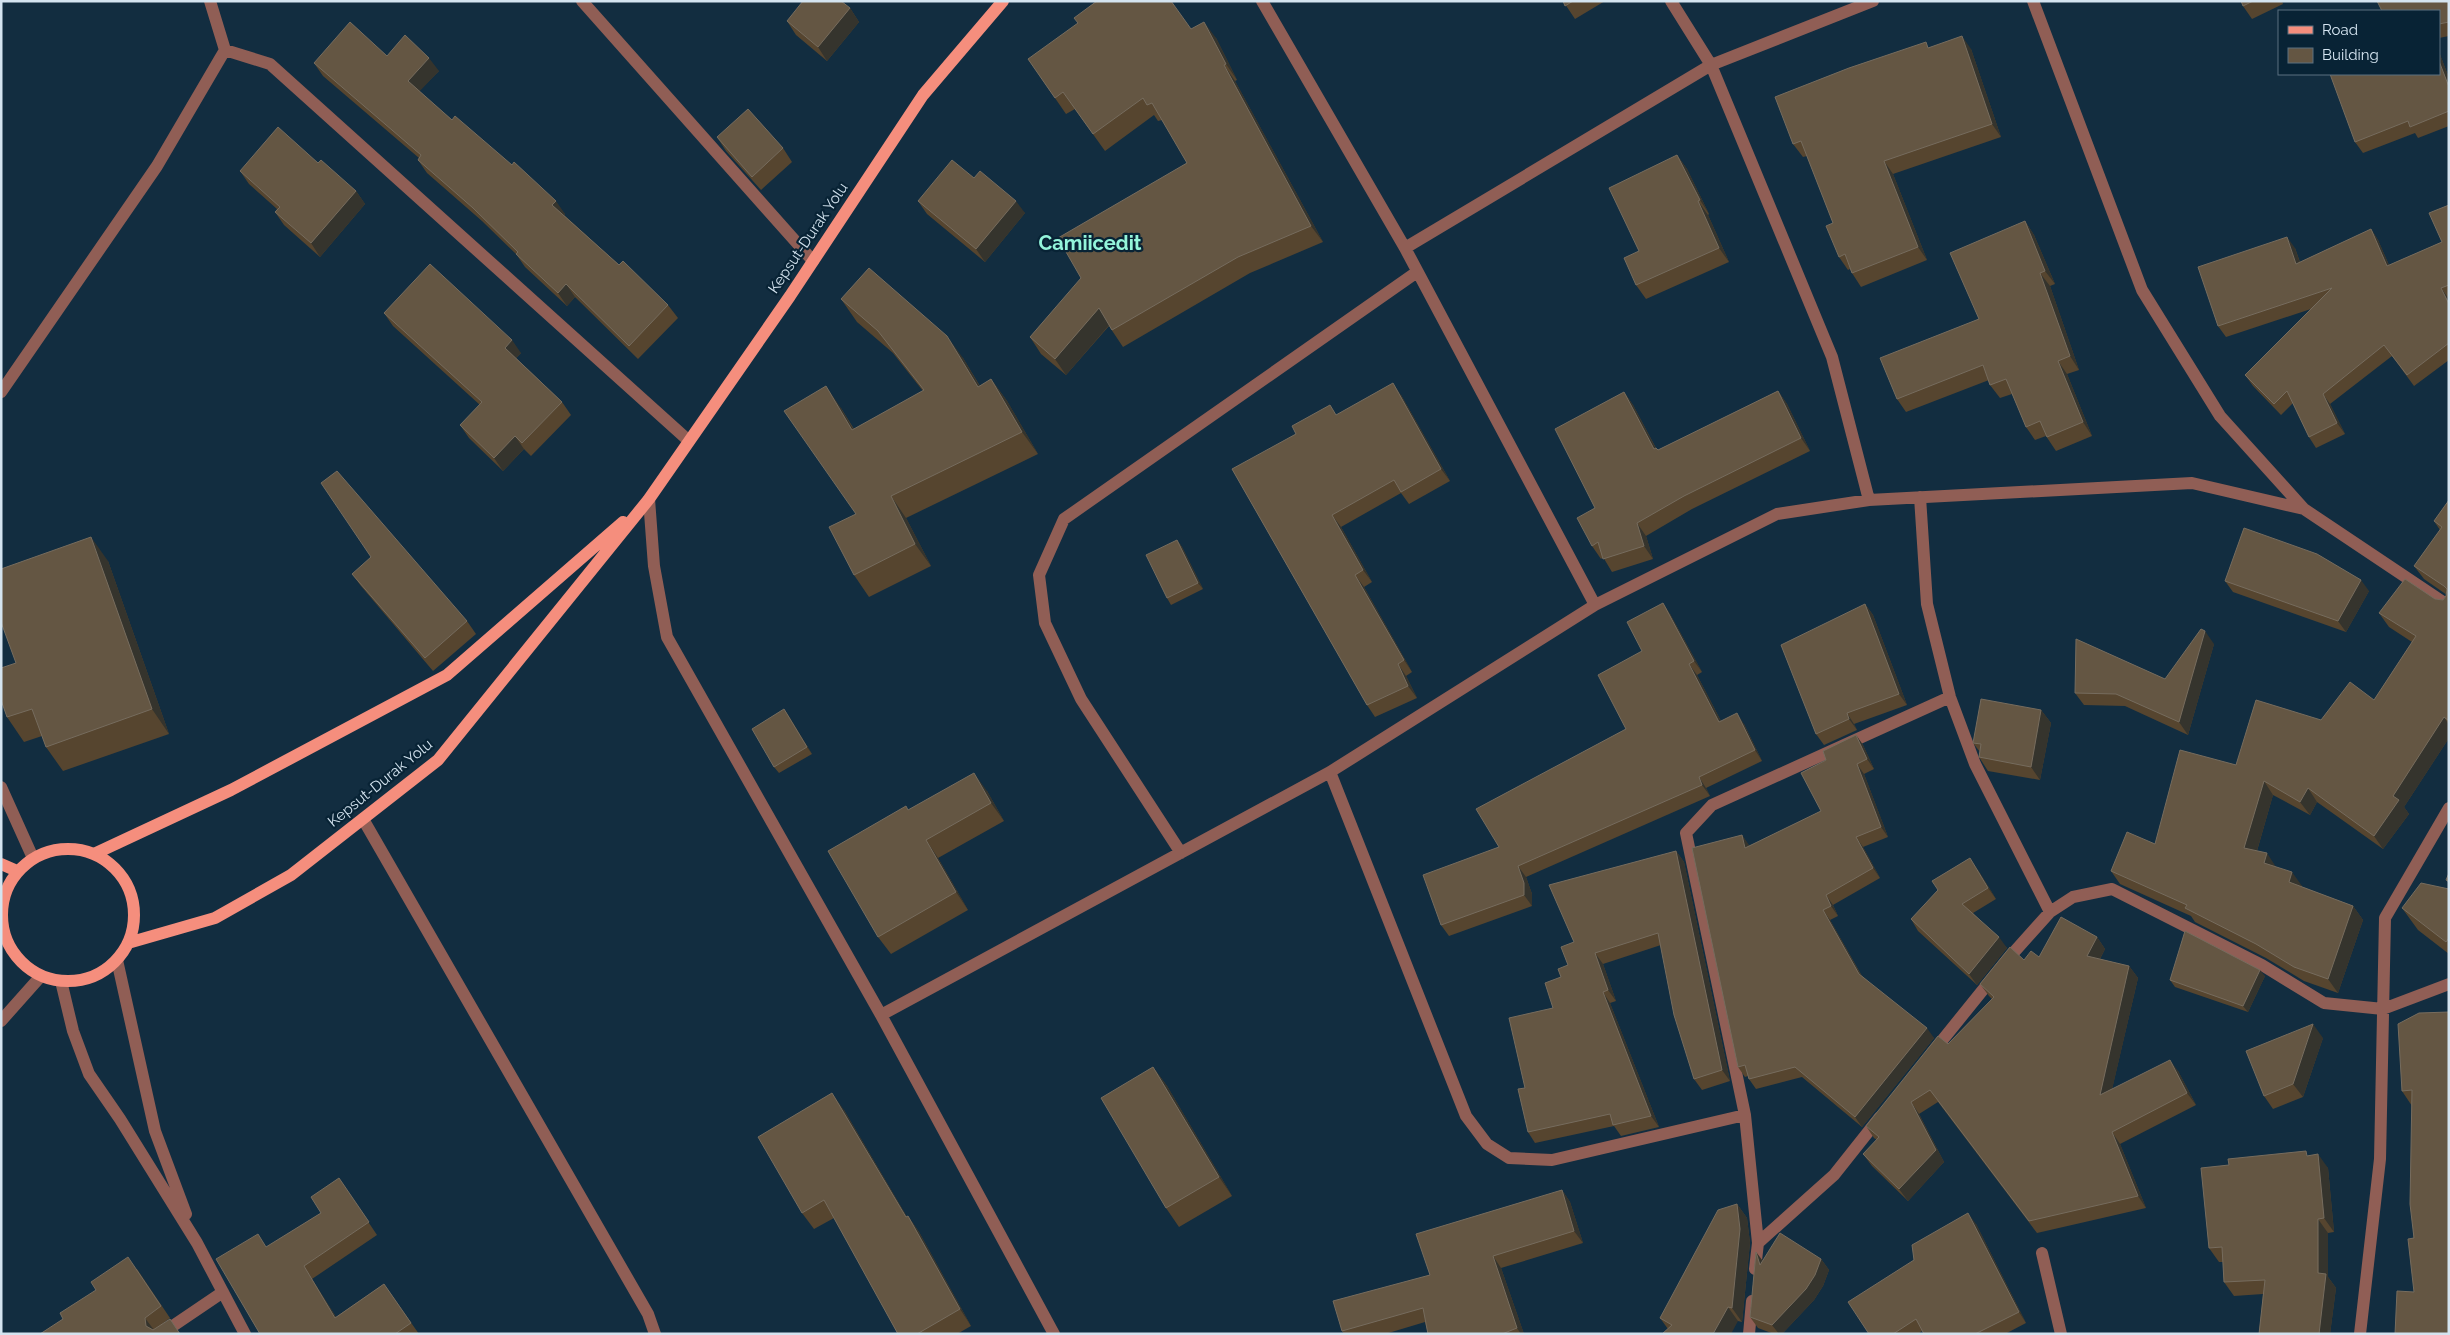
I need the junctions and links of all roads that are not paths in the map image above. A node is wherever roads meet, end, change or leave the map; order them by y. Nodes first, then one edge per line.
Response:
1 (210, 1) edge
2 (582, 1) edge
3 (1262, 1) edge
4 (1671, 1) edge
5 (1872, 1) edge
6 (2033, 1) edge
7 (999, 3) edge
8 (225, 50) junction
9 (1711, 65) junction
10 (1405, 248) junction
11 (813, 261) junction
12 (1417, 272) junction
13 (1, 392) edge
14 (689, 441) junction
15 (1920, 498) junction
16 (649, 499) junction
17 (1869, 500) junction
18 (2304, 509) junction
19 (1595, 605) junction
20 (2449, 606) edge
21 (1950, 697) junction
22 (1330, 772) junction
23 (1, 787) edge
24 (2449, 808) edge
25 (363, 819) junction
26 (1181, 853) junction
27 (94, 854) junction
28 (33, 858) junction
29 (1, 864) edge
30 (17, 871) junction
31 (1, 910) edge
32 (2050, 912) junction
33 (2, 931) edge
34 (128, 942) junction
35 (117, 960) junction
36 (41, 976) junction
37 (61, 981) junction
38 (2449, 984) edge
39 (2383, 1009) junction
40 (881, 1015) junction
41 (1, 1021) edge
42 (1926, 1060) edge
43 (1889, 1106) edge
44 (1745, 1115) junction
45 (197, 1242) junction
46 (1758, 1243) junction
47 (2042, 1253) dead end
48 (223, 1292) junction
49 (160, 1334) edge
50 (245, 1334) edge
51 (655, 1334) edge
52 (1054, 1334) edge
53 (1749, 1334) edge
54 (2061, 1334) edge
55 (2360, 1334) edge

1 - 8 street
2 - 11 street
3 - 10 street
4 - 9 street
5 - 9 street
6 - 18 street
7 - 11 main road, Kepsut-Durak Yolu
8 - 13 street
8 - 14 street
9 - 10 street
9 - 17 street
10 - 12 street
11 - 14 main road, Kepsut-Durak Yolu
12 - 19 street
12 - 26 street
14 - 16 main road, Kepsut-Durak Yolu
15 - 17 street
15 - 18 street
15 - 21 street
16 - 25 main road, Kepsut-Durak Yolu
16 - 27 main road, Kepsut-Durak Yolu
16 - 40 street
17 - 19 street
18 - 20 street
19 - 22 street
21 - 32 street
21 - 44 street
22 - 26 street
22 - 44 street
23 - 28 street
24 - 39 street
25 - 34 main road, Kepsut-Durak Yolu
25 - 51 street
26 - 40 street
27 - 28 main road
27 - 34 main road
28 - 30 main road
29 - 30 main road
30 - 31 main road
31 - 33 main road
32 - 39 street
32 - 42 street
33 - 36 main road
34 - 35 main road
35 - 37 main road
35 - 45 street
36 - 37 main road
36 - 41 street
37 - 45 street
38 - 39 street
39 - 55 street
40 - 52 street
43 - 46 street
44 - 46 street
45 - 48 street
46 - 53 street
47 - 54 street
48 - 49 street
48 - 50 street

